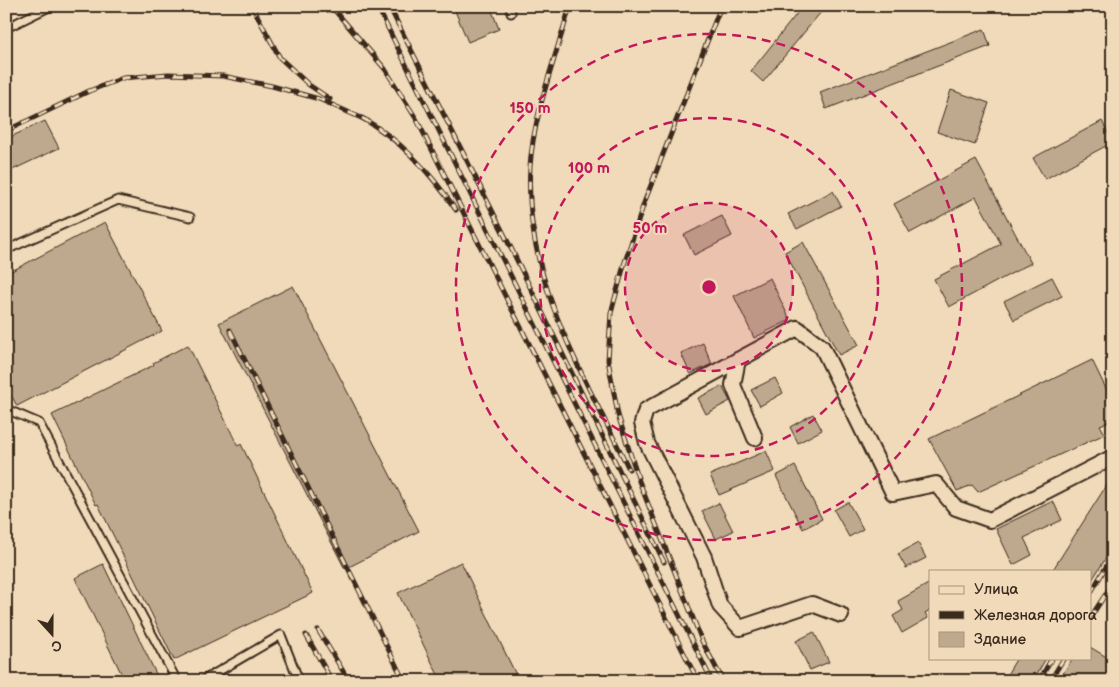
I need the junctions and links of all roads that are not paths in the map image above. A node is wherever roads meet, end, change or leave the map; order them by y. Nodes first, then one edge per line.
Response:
1 (52, 6) edge
2 (6, 28) edge
3 (190, 217) dead end
4 (6, 250) edge
5 (738, 360) junction
6 (6, 409) edge
7 (755, 438) dead end
8 (1113, 457) edge
9 (841, 615) dead end
10 (176, 681) edge
11 (202, 681) edge
12 (299, 681) edge

1 - 2 lane
3 - 4 lane
5 - 7 street
5 - 8 street
5 - 9 street
6 - 10 lane
11 - 12 lane

